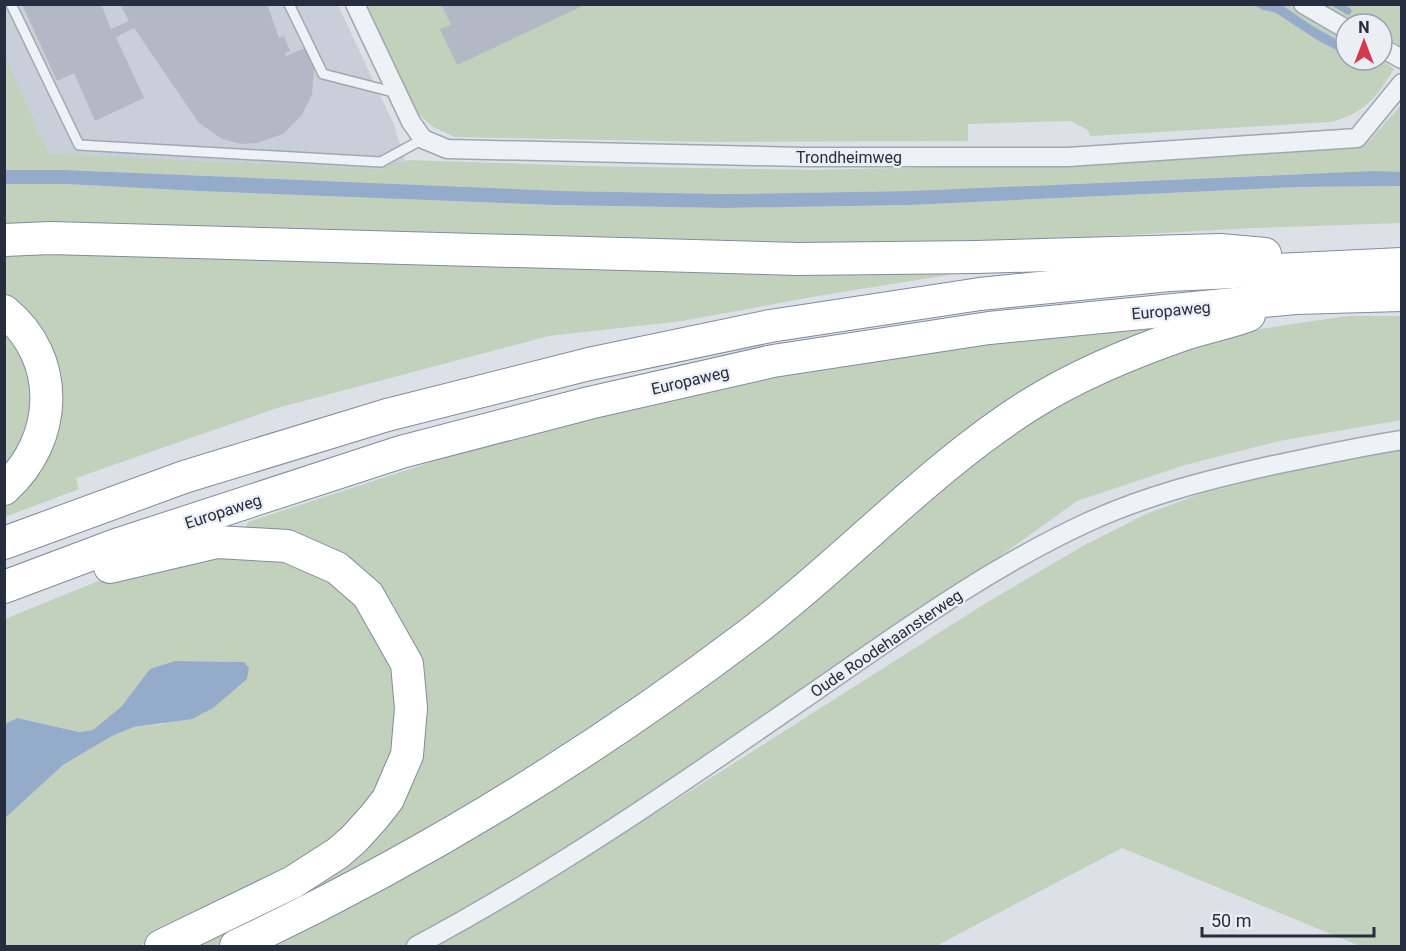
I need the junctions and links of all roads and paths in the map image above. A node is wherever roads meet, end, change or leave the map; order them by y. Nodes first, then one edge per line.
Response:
1 (11, 4) edge
2 (290, 4) edge
3 (355, 4) edge
4 (1303, 4) edge
5 (1334, 22) edge
6 (1401, 83) edge
7 (397, 93) junction
8 (423, 139) junction
9 (4, 240) edge
10 (1401, 264) edge
11 (1368, 265) junction
12 (1401, 295) edge
13 (1295, 298) junction
14 (4, 311) edge
15 (1401, 440) edge
16 (4, 489) edge
17 (4, 543) edge
18 (4, 587) edge
19 (4, 595) edge
20 (161, 946) edge
21 (236, 946) edge
22 (416, 946) edge

1 - 8 lane
2 - 7 lane
3 - 7 street
4 - 5 street
6 - 8 street, Trondheimweg
7 - 8 street
9 - 11 highway
10 - 11 highway, Europaweg
11 - 17 highway, Europaweg
12 - 13 highway, Europaweg
13 - 18 highway, Europaweg
13 - 21 highway
14 - 16 highway
15 - 22 street, Oude Roodehaansterweg
19 - 20 highway

